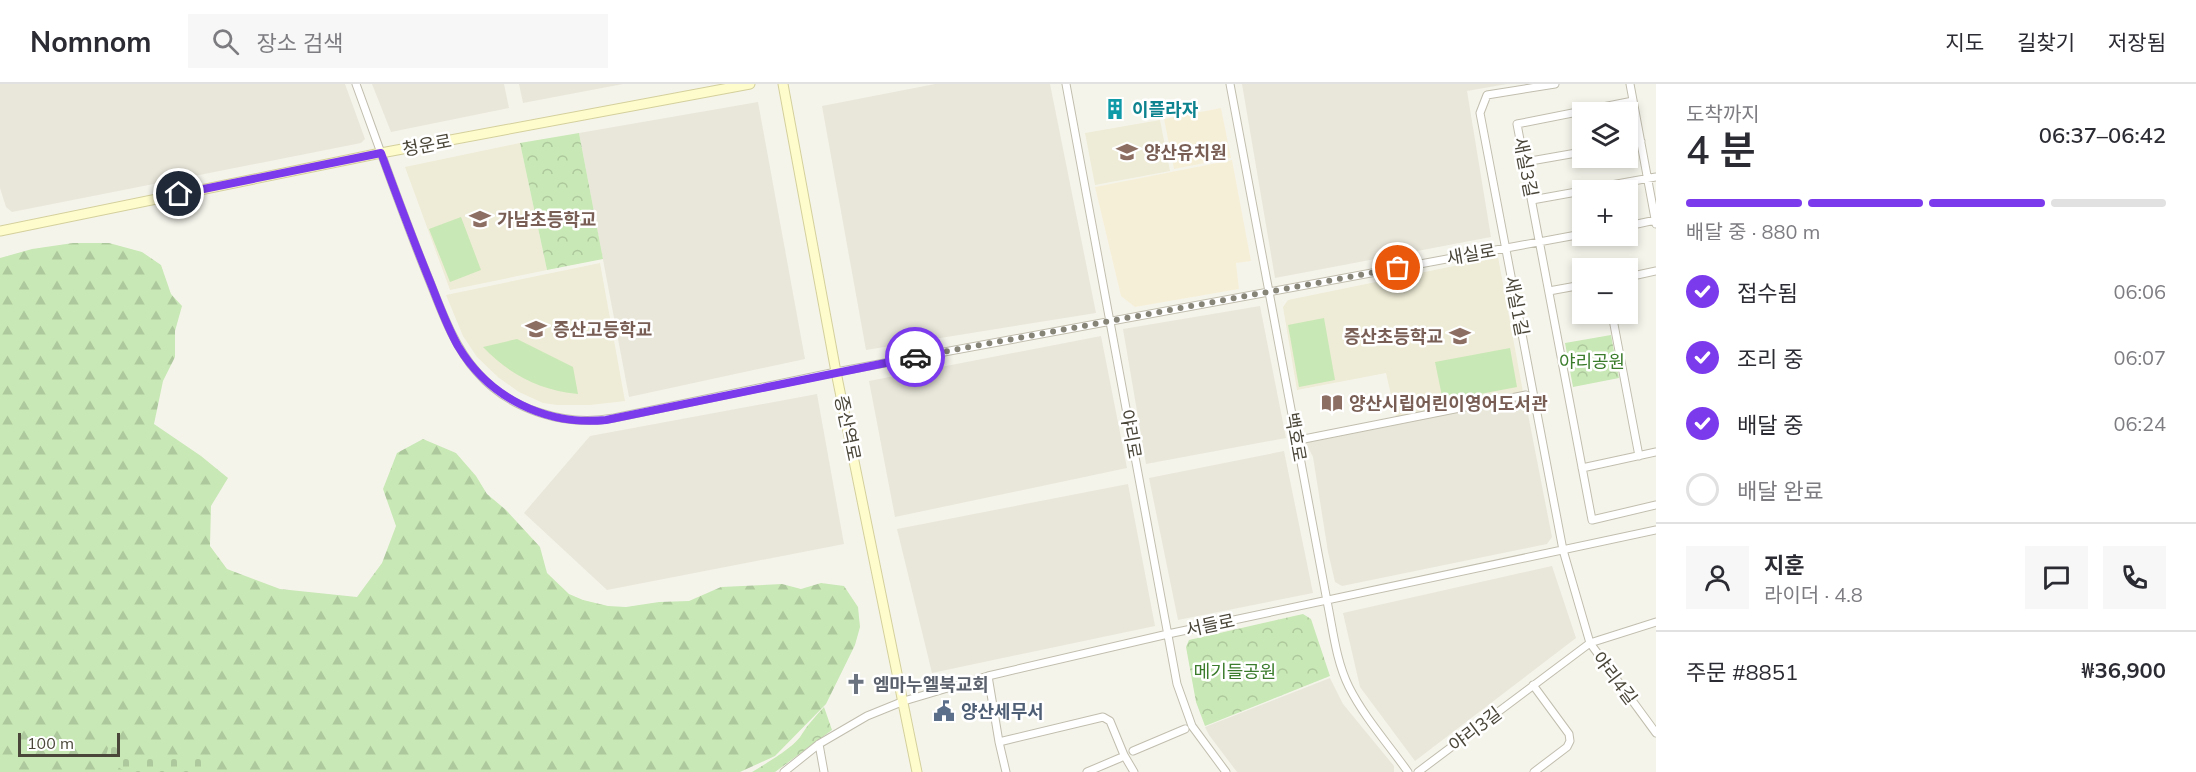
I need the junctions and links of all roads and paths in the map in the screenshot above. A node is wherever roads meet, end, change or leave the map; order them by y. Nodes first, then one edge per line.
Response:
1 (356, 84) edge
2 (750, 84) edge
3 (783, 84) edge
4 (1066, 84) edge
5 (1230, 84) edge
6 (1555, 84) edge
7 (1630, 84) edge
8 (1633, 101) junction
9 (1641, 141) junction
10 (1638, 142) edge
11 (381, 153) junction
12 (1572, 154) edge
13 (1525, 162) junction
14 (1656, 177) edge
15 (1648, 179) junction
16 (1638, 181) edge
17 (1572, 193) edge
18 (1532, 200) junction
19 (1656, 222) edge
20 (1638, 224) edge
21 (0, 231) edge
22 (1572, 236) edge
23 (1539, 242) junction
24 (1506, 248) junction
25 (1656, 271) edge
26 (1638, 275) edge
27 (1572, 287) edge
28 (1549, 291) junction
29 (1269, 292) junction
30 (1110, 321) junction
31 (1614, 324) edge
32 (836, 372) junction
33 (1526, 394) dead end
34 (1304, 439) dead end
35 (1656, 452) edge
36 (1639, 456) junction
37 (1582, 468) junction
38 (1656, 505) edge
39 (1656, 530) edge
40 (1563, 550) junction
41 (1327, 601) junction
42 (1656, 622) edge
43 (1168, 634) junction
44 (1590, 643) junction
45 (988, 676) junction
46 (1533, 685) junction
47 (904, 701) junction
48 (1185, 729) dead end
49 (1656, 733) edge
50 (999, 742) junction
51 (819, 744) junction
52 (1133, 752) dead end
53 (1120, 758) dead end
54 (784, 772) edge
55 (824, 772) edge
56 (917, 772) edge
57 (1006, 772) edge
58 (1088, 772) edge
59 (1134, 772) edge
60 (1226, 772) edge
61 (1408, 772) edge
62 (1418, 772) edge
63 (1534, 772) edge

1 - 11 street, 새실로
2 - 11 street, 청운로
3 - 32 street, 증산역로
4 - 30 street, 야리로
5 - 29 street, 백호로
6 - 24 street, 새실1길
7 - 8 street
8 - 9 street
8 - 13 street, 새실3길
9 - 10 street
9 - 15 street
11 - 21 street, 청운로
11 - 32 street, 새실로
12 - 13 street
13 - 18 street, 새실3길
14 - 15 street
15 - 16 street
15 - 19 street
17 - 18 street
18 - 23 street, 새실3길
19 - 20 street
22 - 23 street, 새실로
23 - 24 street, 새실로
23 - 28 street, 새실3길
24 - 29 street, 새실로
24 - 40 street, 새실1길
25 - 26 street
27 - 28 street
28 - 37 street, 새실3길
29 - 30 street, 새실로
29 - 41 street, 백호로
30 - 32 street, 새실로
30 - 43 street, 야리로
31 - 36 street
32 - 47 street, 증산역로
33 - 34 street
35 - 36 street
36 - 37 street
37 - 38 street, 새실3길
39 - 40 street, 서들로
40 - 41 street, 서들로
40 - 44 street, 야리4길
41 - 43 street, 서들로
41 - 61 street, 백호로
42 - 44 street, 야리3길
43 - 45 street, 서들로
43 - 60 street, 야리로
44 - 46 street, 야리3길
44 - 49 street, 야리4길
45 - 47 street, 서들로
45 - 50 street
46 - 62 street, 야리3길
46 - 63 street
47 - 51 street, 서들로
47 - 56 street, 증산역로
48 - 52 street
50 - 57 street
50 - 59 street
51 - 54 street, 서들로
51 - 55 street
53 - 58 street

